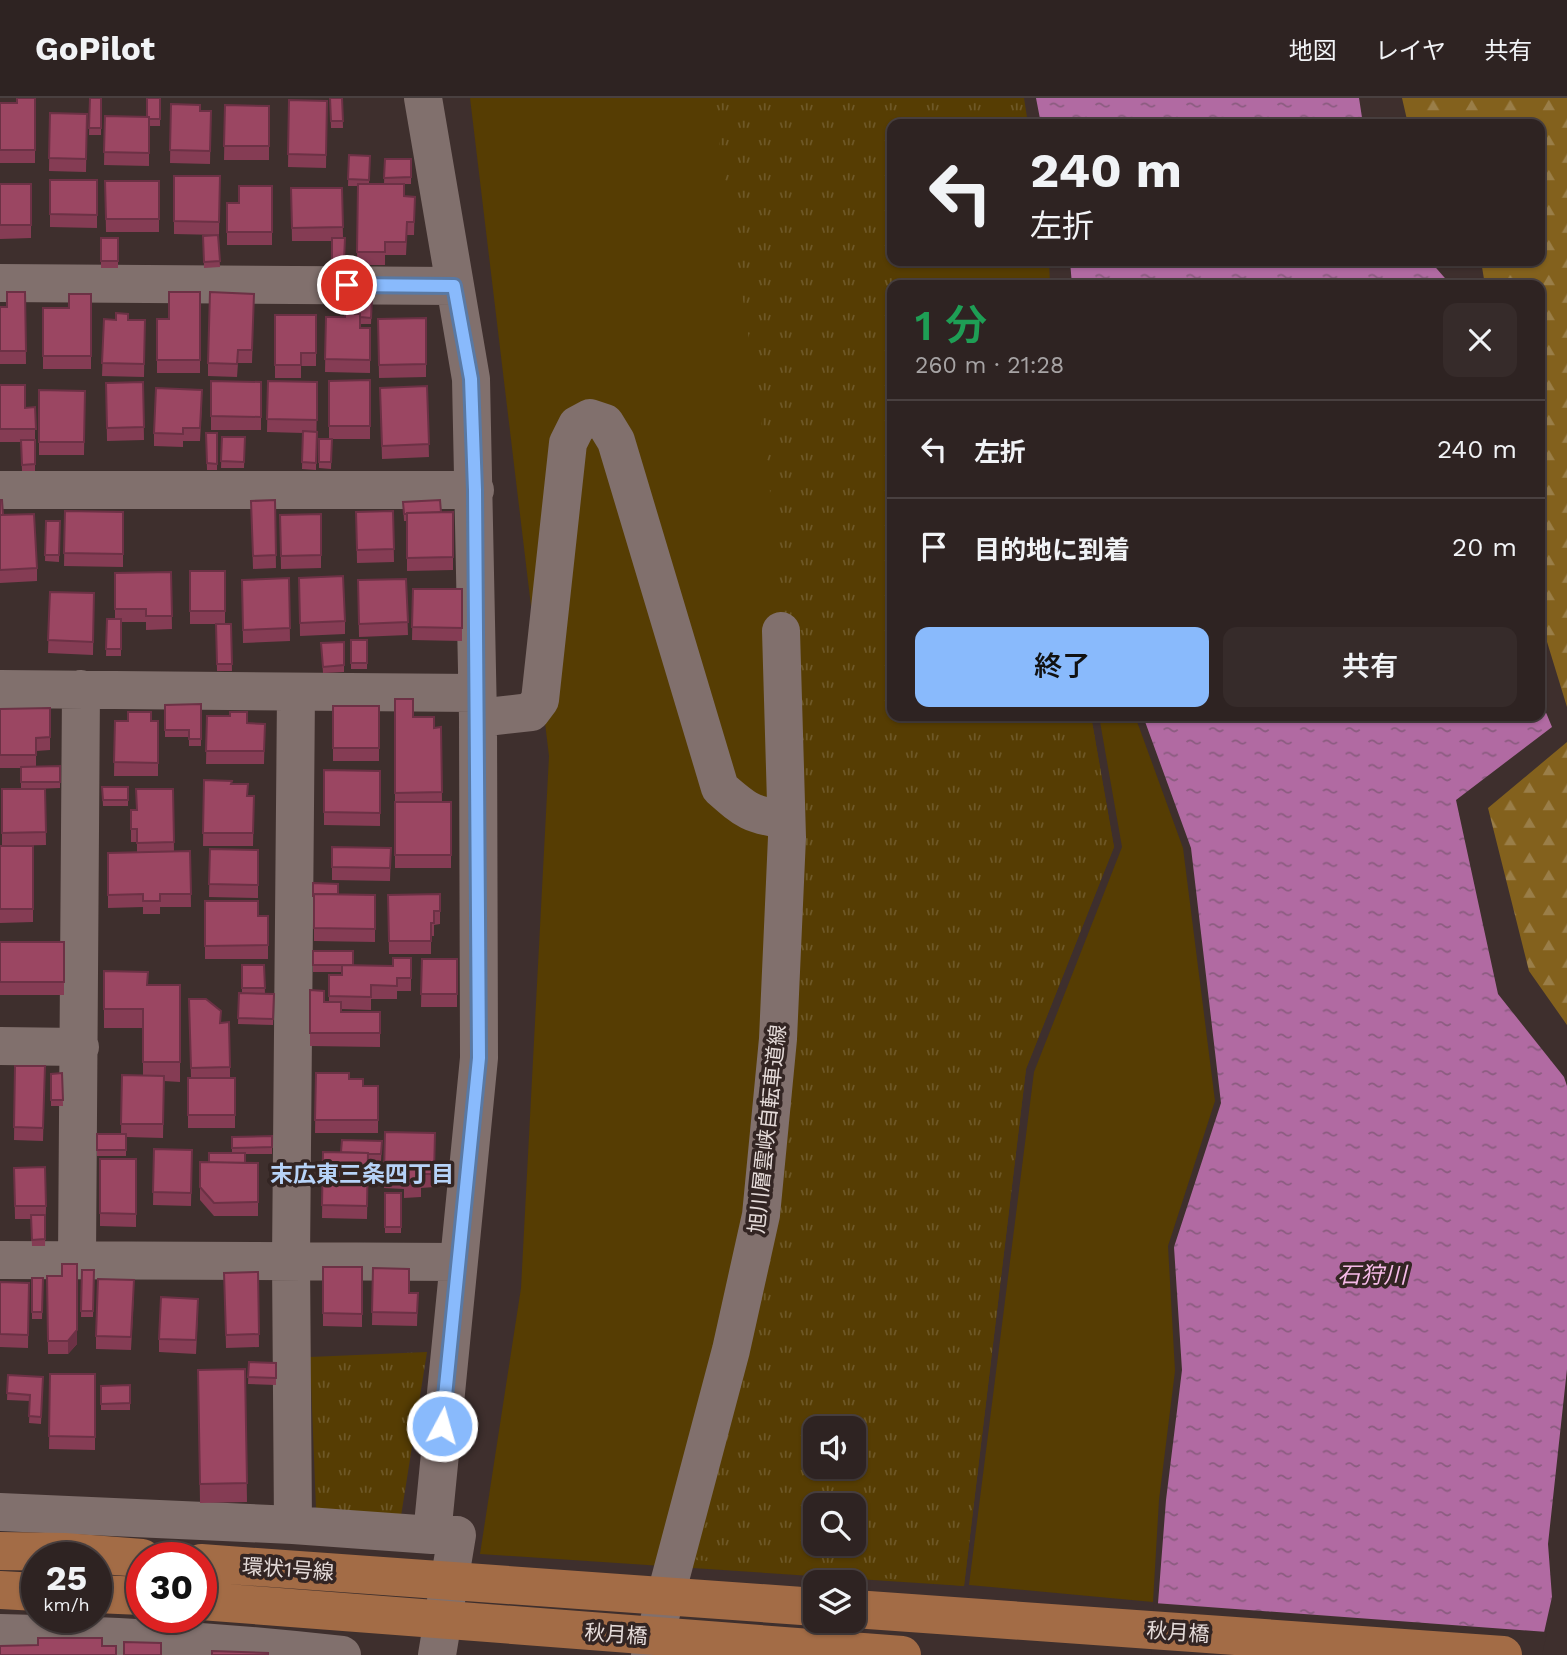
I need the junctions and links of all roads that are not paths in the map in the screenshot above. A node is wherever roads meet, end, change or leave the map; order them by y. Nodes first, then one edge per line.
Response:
1 (423, 98) edge
2 (0, 283) edge
3 (454, 286) junction
4 (0, 490) edge
5 (475, 490) junction
6 (781, 631) dead end
7 (0, 689) edge
8 (81, 689) junction
9 (296, 693) junction
10 (477, 706) junction
11 (786, 820) junction
12 (0, 1046) edge
13 (80, 1046) junction
14 (77, 1259) junction
15 (0, 1260) edge
16 (290, 1260) junction
17 (459, 1262) junction
18 (0, 1512) edge
19 (293, 1525) junction
20 (432, 1535) junction
21 (0, 1551) edge
22 (126, 1557) edge
23 (217, 1564) edge
24 (374, 1576) joint
25 (0, 1590) edge
26 (21, 1591) edge
27 (217, 1602) edge
28 (803, 1605) edge
29 (866, 1610) edge
30 (371, 1615) joint
31 (0, 1633) edge
32 (342, 1655) edge
33 (437, 1655) edge
34 (650, 1655) edge
35 (902, 1655) edge
36 (1503, 1655) edge

1 - 3 street
2 - 3 street
3 - 5 street
4 - 5 street
5 - 10 street
6 - 11 street, 旭川層雲峡自転車道線
7 - 8 street
8 - 9 street
8 - 13 street
9 - 10 street
9 - 16 street
10 - 11 street
10 - 17 street
11 - 34 street, 旭川層雲峡自転車道線
12 - 13 street
13 - 14 street
14 - 15 street
14 - 16 street
16 - 17 street
16 - 19 street
17 - 20 street
18 - 19 street
19 - 20 street
20 - 33 street
21 - 22 main road
23 - 24 main road, 環状1号線
24 - 28 main road, 秋月橋
25 - 26 main road
27 - 30 main road, 環状1号線
29 - 36 main road, 秋月橋
30 - 35 main road, 秋月橋
31 - 32 street

